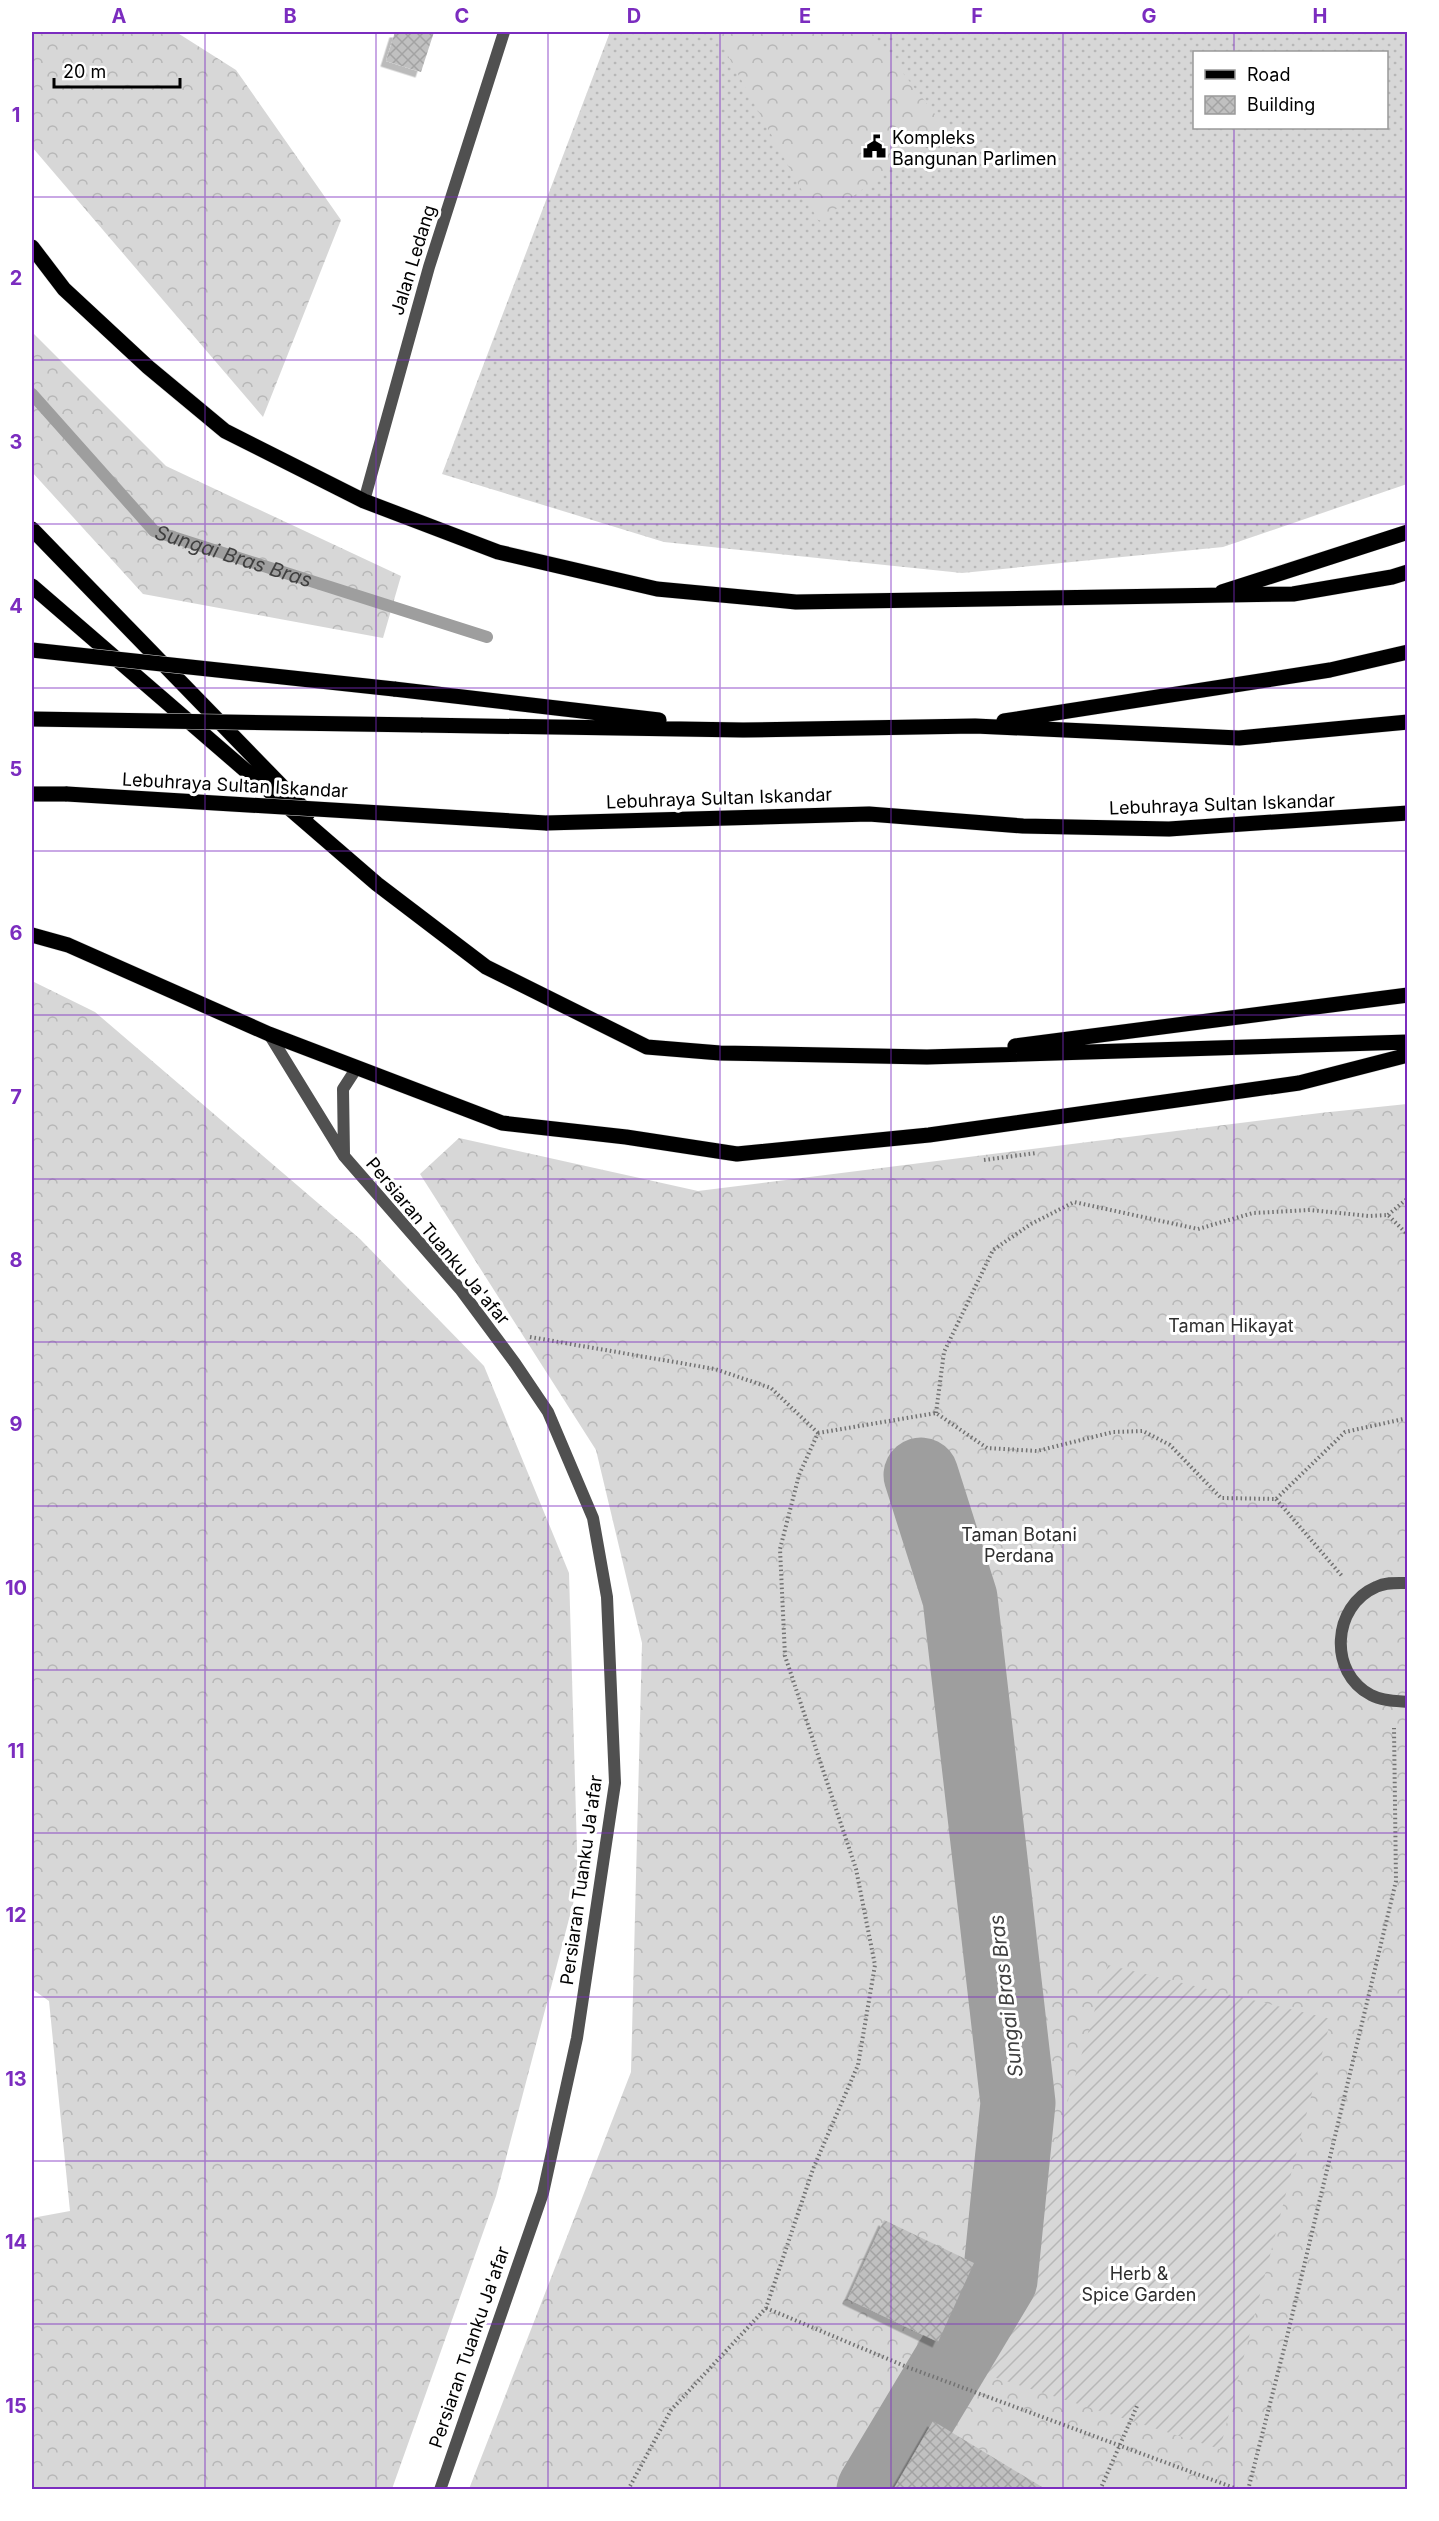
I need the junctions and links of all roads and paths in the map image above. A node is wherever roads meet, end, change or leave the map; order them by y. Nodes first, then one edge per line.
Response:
1 (504, 32) edge
2 (32, 247) edge
3 (364, 501) junction
4 (32, 529) edge
5 (1407, 532) edge
6 (1407, 572) edge
7 (32, 586) edge
8 (1205, 597) junction
9 (32, 650) edge
10 (1407, 652) edge
11 (32, 719) edge
12 (1407, 722) edge
13 (975, 726) junction
14 (743, 730) junction
15 (32, 794) edge
16 (1407, 813) edge
17 (378, 884) junction
18 (32, 934) edge
19 (1407, 995) edge
20 (269, 1034) junction
21 (1407, 1042) edge
22 (1407, 1055) edge
23 (927, 1057) junction
24 (356, 1069) junction
25 (344, 1156) junction
26 (1407, 1198) edge
27 (1388, 1215) junction
28 (1407, 1235) edge
29 (493, 1333) junction
30 (936, 1413) junction
31 (1407, 1418) edge
32 (818, 1433) junction
33 (1276, 1499) junction
34 (1407, 1583) edge
35 (1360, 1596) junction
36 (1393, 1701) junction
37 (1407, 1702) edge
38 (766, 2308) junction
39 (1137, 2406) dead end
40 (1118, 2444) junction
41 (440, 2490) edge
42 (628, 2490) edge
43 (1100, 2490) edge
44 (1240, 2490) edge
45 (1248, 2490) edge

1 - 3 street, Jalan Ledang
2 - 3 main road
3 - 8 main road
4 - 17 main road
5 - 8 main road
6 - 8 main road
7 - 17 main road
9 - 14 main road, bridge
10 - 13 main road
11 - 14 main road, bridge
12 - 13 main road
13 - 14 main road
15 - 16 main road, Lebuhraya Sultan Iskandar, bridge
17 - 23 main road
18 - 20 main road
19 - 23 main road
20 - 24 main road
20 - 25 street, Persiaran Tuanku Ja'afar
21 - 23 main road
22 - 24 main road
24 - 25 street, Persiaran Tuanku Ja'afar
25 - 29 street, Persiaran Tuanku Ja'afar
26 - 27 path
27 - 28 path
27 - 30 path
29 - 32 path
29 - 41 street, Persiaran Tuanku Ja'afar
30 - 32 path
30 - 33 path
31 - 33 path
32 - 38 path
33 - 35 path
34 - 35 street
35 - 36 street
36 - 37 street
36 - 45 path
38 - 40 path
38 - 42 path
39 - 40 path
40 - 43 path
40 - 44 path

